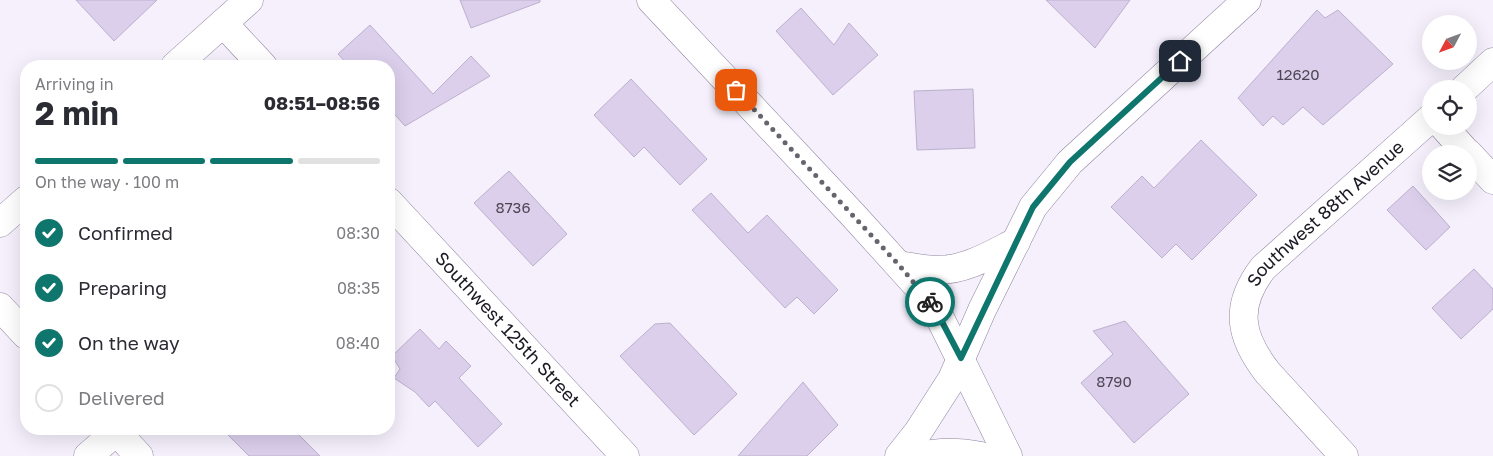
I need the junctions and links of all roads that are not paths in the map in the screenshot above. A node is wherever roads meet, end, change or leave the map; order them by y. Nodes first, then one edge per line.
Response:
1 (651, 0) edge
2 (1233, 4) edge
3 (238, 7) edge
4 (181, 60) edge
5 (260, 60) edge
6 (1493, 62) edge
7 (1474, 80) edge
8 (1422, 126) edge
9 (1451, 135) edge
10 (1461, 145) edge
11 (1477, 163) edge
12 (1493, 180) edge
13 (20, 205) edge
14 (395, 208) edge
15 (0, 223) edge
16 (1016, 242) junction
17 (899, 265) junction
18 (0, 307) edge
19 (20, 329) edge
20 (961, 358) junction
21 (110, 435) edge
22 (120, 435) edge
23 (88, 456) edge
24 (139, 456) edge
25 (625, 456) edge
26 (900, 456) edge
27 (921, 456) edge
28 (981, 456) edge
29 (1008, 456) edge
30 (1344, 456) edge

1 - 17 street
2 - 16 street
3 - 4 street
3 - 5 street
6 - 7 street
8 - 30 street, Southwest 88th Avenue
9 - 10 street
11 - 12 street
13 - 15 street
14 - 25 street, Southwest 125th Street
16 - 17 street
16 - 20 street
17 - 20 street
18 - 19 street
20 - 26 street
20 - 29 street
21 - 23 street
22 - 24 street
27 - 28 street

